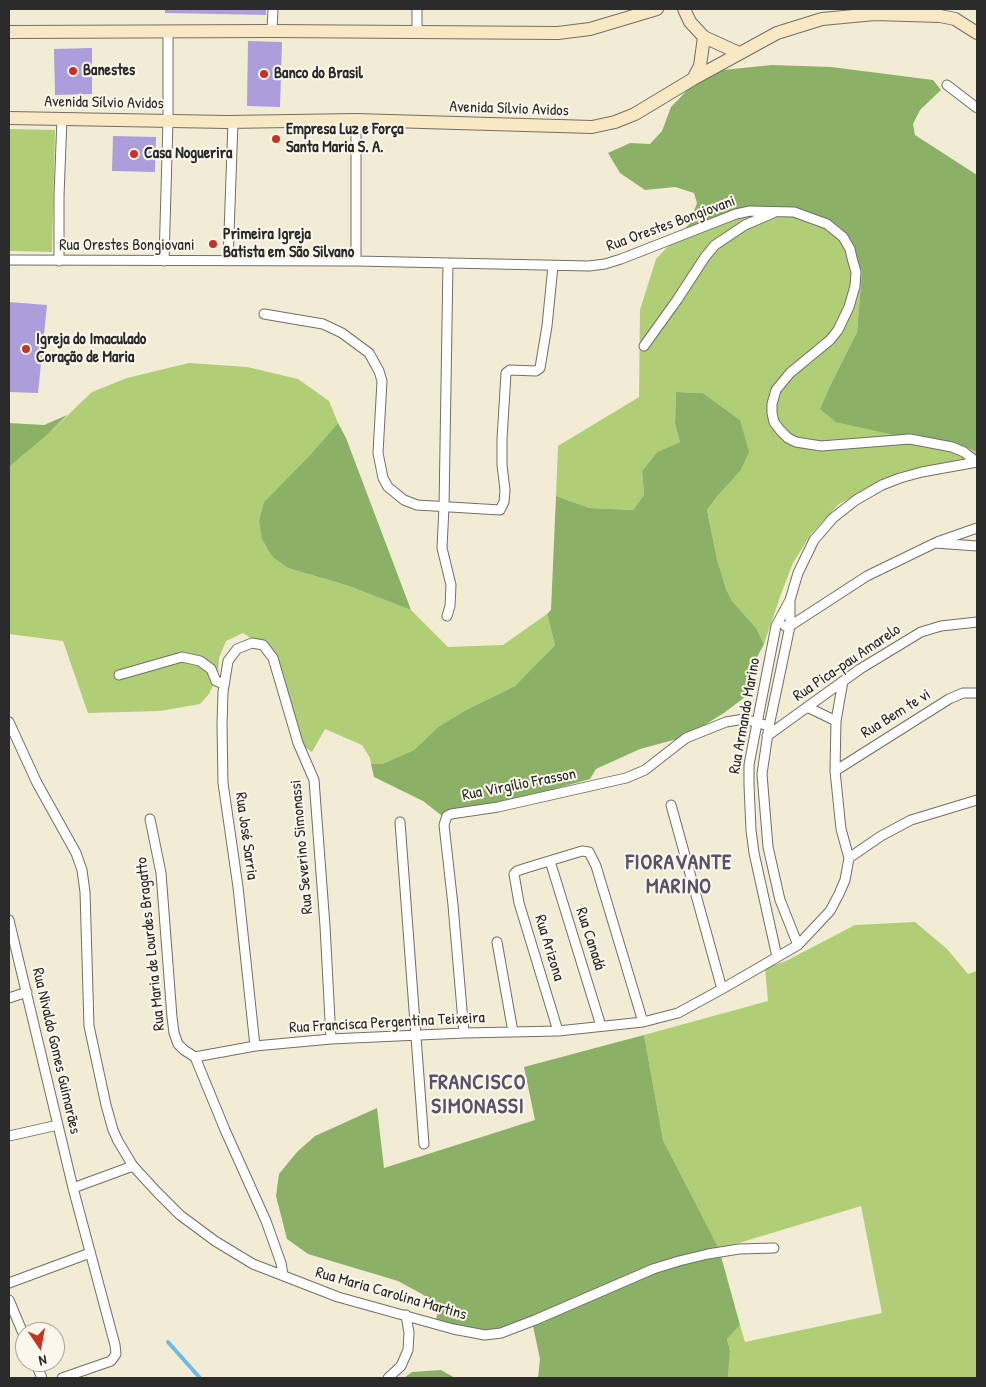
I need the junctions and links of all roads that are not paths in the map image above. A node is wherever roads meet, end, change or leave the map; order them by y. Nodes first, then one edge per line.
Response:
1 (273, 9) edge
2 (417, 9) edge
3 (657, 9) edge
4 (684, 9) edge
5 (976, 29) edge
6 (272, 31) junction
7 (9, 32) edge
8 (168, 32) junction
9 (417, 32) junction
10 (704, 37) junction
11 (739, 53) junction
12 (693, 79) junction
13 (947, 86) dead end
14 (977, 108) edge
15 (9, 118) edge
16 (62, 118) junction
17 (168, 120) junction
18 (356, 120) junction
19 (233, 122) junction
20 (778, 211) junction
21 (9, 260) edge
22 (59, 261) junction
23 (164, 261) junction
24 (228, 261) junction
25 (356, 261) junction
26 (448, 263) junction
27 (553, 266) junction
28 (264, 314) dead end
29 (644, 346) dead end
30 (977, 461) edge
31 (444, 507) junction
32 (977, 528) edge
33 (935, 543) junction
34 (977, 546) edge
35 (790, 600) junction
36 (447, 616) dead end
37 (977, 622) edge
38 (776, 626) junction
39 (790, 626) junction
40 (252, 643) joint
41 (119, 675) dead end
42 (843, 681) junction
43 (224, 684) junction
44 (977, 693) edge
45 (807, 707) junction
46 (9, 722) edge
47 (757, 722) junction
48 (836, 722) junction
49 (769, 726) junction
50 (767, 736) junction
51 (835, 771) junction
52 (977, 800) edge
53 (671, 805) dead end
54 (150, 819) dead end
55 (400, 822) dead end
56 (849, 858) junction
57 (550, 861) junction
58 (9, 920) edge
59 (497, 942) dead end
60 (798, 945) junction
61 (777, 957) junction
62 (722, 989) junction
63 (27, 992) junction
64 (9, 998) edge
65 (643, 1022) junction
66 (601, 1026) junction
67 (558, 1031) junction
68 (513, 1032) junction
69 (464, 1033) junction
70 (416, 1035) junction
71 (331, 1039) junction
72 (255, 1046) junction
73 (195, 1057) junction
74 (58, 1125) junction
75 (9, 1136) edge
76 (424, 1144) dead end
77 (133, 1166) junction
78 (73, 1188) junction
79 (774, 1248) dead end
80 (90, 1253) junction
81 (283, 1275) junction
82 (9, 1284) edge
83 (9, 1300) edge
84 (406, 1315) junction
85 (18, 1322) edge
86 (76, 1376) edge
87 (62, 1378) edge
88 (388, 1378) edge

1 - 6 street
2 - 9 street
3 - 9 main road
4 - 10 main road
5 - 11 main road, Avenida Sílvio Avidos
6 - 8 main road
6 - 9 main road
7 - 8 main road
8 - 17 street
10 - 11 main road
10 - 12 main road
11 - 12 main road, Avenida Sílvio Avidos
12 - 18 main road, Avenida Sílvio Avidos
13 - 14 street
15 - 16 main road, Avenida Sílvio Avidos
16 - 17 main road, Avenida Sílvio Avidos
16 - 22 street
17 - 19 main road, Avenida Sílvio Avidos
17 - 23 street
18 - 19 main road, Avenida Sílvio Avidos
18 - 25 street
19 - 24 street
20 - 27 street, Rua Orestes Bongiovani
20 - 29 street
20 - 30 street, Rua Orestes Bongiovani
21 - 22 street, Rua Orestes Bongiovani
22 - 23 street, Rua Orestes Bongiovani
23 - 24 street, Rua Orestes Bongiovani
24 - 25 street, Rua Orestes Bongiovani
25 - 26 street, Rua Orestes Bongiovani
26 - 27 street, Rua Orestes Bongiovani
26 - 31 street
27 - 31 street
28 - 31 street
30 - 35 street, Rua Armando Marino
31 - 36 street
32 - 33 street
33 - 34 street
33 - 39 street
35 - 38 street, Rua Armando Marino
35 - 39 street, Rua Armando Marino
37 - 42 street, Rua Pica-pau Amarelo
38 - 39 street
38 - 47 street, Rua Armando Marino
39 - 49 street, Rua Armando Marino
40 - 43 street, Rua José Sarria
40 - 71 street, Rua Severino Simonassi
41 - 43 street
42 - 45 street, Rua Pica-pau Amarelo
42 - 48 street
43 - 72 street, Rua José Sarria
44 - 51 street, Rua Bem te vi
45 - 48 street
45 - 50 street, Rua Pica-pau Amarelo
46 - 77 street, Rua Maria Carolina Martins
47 - 49 street, Rua Virgílio Frasson
47 - 61 street, Rua Armando Marino
47 - 69 street, Rua Virgílio Frasson
48 - 51 street
49 - 50 street, Rua Armando Marino
50 - 60 street, Rua Armando Marino
51 - 56 street
52 - 56 street
53 - 62 street
54 - 73 street, Rua Maria de Lourdes Bragatto
55 - 70 street
56 - 60 street, Rua Francisca Pergentina Teixeira
57 - 65 street
57 - 66 street, Rua Canadá
57 - 67 street, Rua Arizona
58 - 63 street, Rua Nivaldo Gomes Guimarães
59 - 68 street
60 - 61 street, Rua Francisca Pergentina Teixeira
61 - 62 street, Rua Francisca Pergentina Teixeira
62 - 65 street, Rua Francisca Pergentina Teixeira
63 - 64 street
63 - 74 street, Rua Nivaldo Gomes Guimarães
65 - 66 street, Rua Francisca Pergentina Teixeira
66 - 67 street, Rua Francisca Pergentina Teixeira
67 - 68 street, Rua Francisca Pergentina Teixeira
68 - 69 street, Rua Francisca Pergentina Teixeira
69 - 70 street, Rua Francisca Pergentina Teixeira
70 - 71 street, Rua Francisca Pergentina Teixeira
70 - 76 street
71 - 72 street, Rua Francisca Pergentina Teixeira
72 - 73 street, Rua Francisca Pergentina Teixeira
73 - 81 street
74 - 75 street
74 - 78 street, Rua Nivaldo Gomes Guimarães
77 - 78 street
77 - 81 street, Rua Maria Carolina Martins
78 - 80 street, Rua Nivaldo Gomes Guimarães
79 - 84 street, Rua Maria Carolina Martins
80 - 82 street
80 - 86 street, Rua Nivaldo Gomes Guimarães
81 - 84 street, Rua Maria Carolina Martins
83 - 85 street
84 - 88 street
86 - 87 street

